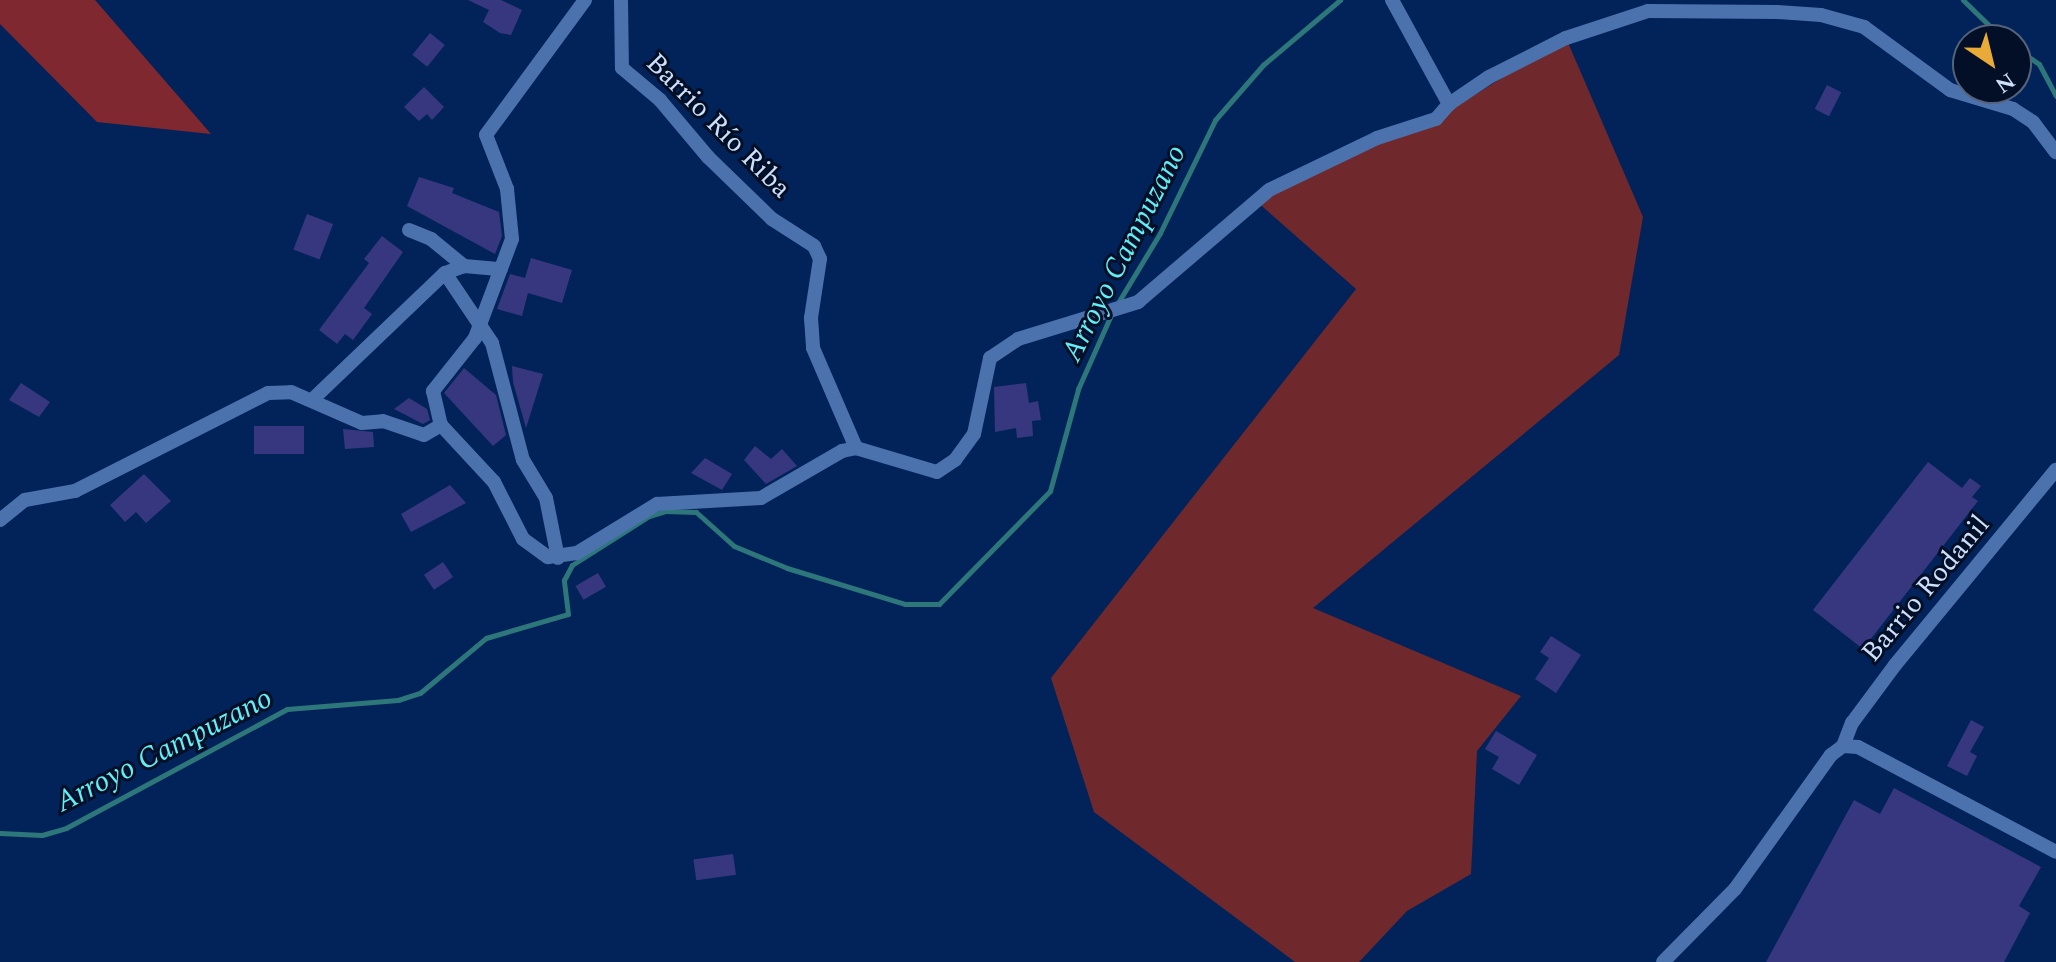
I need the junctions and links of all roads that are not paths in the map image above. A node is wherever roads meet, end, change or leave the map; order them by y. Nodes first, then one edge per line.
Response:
1 (585, 0) edge
2 (621, 0) edge
3 (1392, 0) edge
4 (1449, 104) junction
5 (2056, 152) edge
6 (409, 230) dead end
7 (464, 266) junction
8 (501, 269) junction
9 (445, 273) junction
10 (480, 323) junction
11 (313, 399) junction
12 (441, 425) junction
13 (856, 448) junction
14 (2056, 470) edge
15 (0, 520) edge
16 (558, 558) junction
17 (1843, 746) junction
18 (2056, 852) edge
19 (1663, 962) edge

1 - 8 street
2 - 13 street, Barrio Río Riba
3 - 4 street
4 - 5 street
4 - 13 street
6 - 7 street
7 - 8 street
7 - 9 street
8 - 10 street
9 - 10 street
9 - 11 street
10 - 12 street
10 - 16 street
11 - 12 street
11 - 15 street
12 - 16 street
13 - 16 street
14 - 17 street, Barrio Rodanil
17 - 18 street
17 - 19 street, Barrio Rodanil

